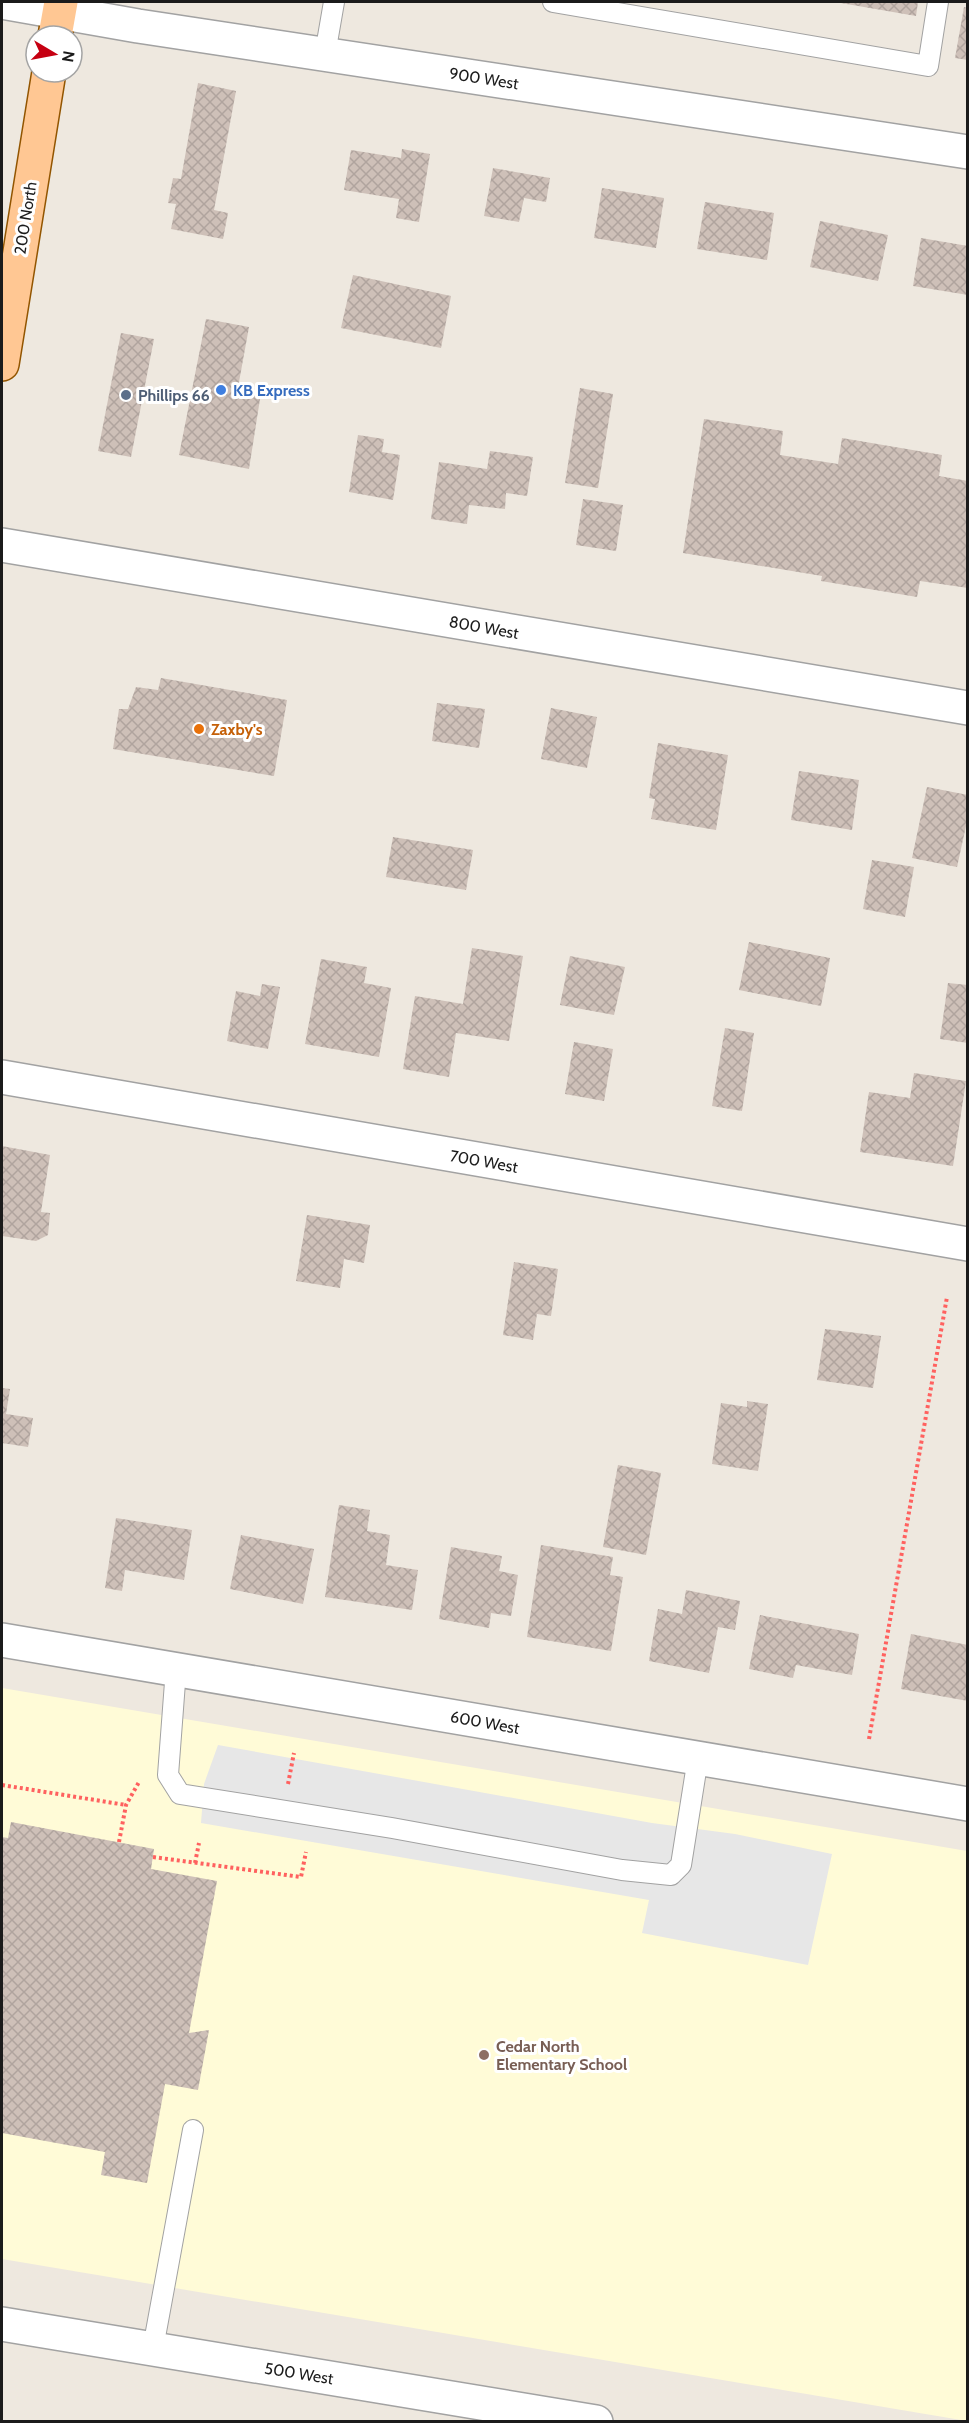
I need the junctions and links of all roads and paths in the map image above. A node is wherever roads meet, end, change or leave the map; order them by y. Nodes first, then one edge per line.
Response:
1 (2, 2) edge
2 (334, 2) edge
3 (553, 2) edge
4 (938, 2) edge
5 (58, 16) edge
6 (325, 54) junction
7 (47, 84) edge
8 (968, 152) edge
9 (2, 364) edge
10 (2, 545) edge
11 (968, 708) edge
12 (2, 1077) edge
13 (968, 1244) edge
14 (947, 1297) dead end
15 (2, 1640) edge
16 (176, 1670) junction
17 (869, 1739) dead end
18 (698, 1758) junction
19 (139, 1782) dead end
20 (2, 1785) edge
21 (968, 1804) edge
22 (126, 1805) junction
23 (119, 1842) dead end
24 (199, 1843) dead end
25 (306, 1852) dead end
26 (153, 1857) dead end
27 (195, 1863) junction
28 (192, 2130) dead end
29 (2, 2324) edge
30 (153, 2348) junction
31 (596, 2421) edge

1 - 5 street, 900 West
2 - 6 lane
3 - 4 lane
5 - 6 street, 900 West
6 - 8 street, 900 West
7 - 9 main road, 200 North
10 - 11 street, 800 West
12 - 13 street, 700 West
14 - 17 path
15 - 16 street, 600 West
16 - 18 street, 600 West
16 - 18 lane
18 - 21 street, 600 West
19 - 22 path
20 - 22 path
22 - 23 path
24 - 27 path
25 - 27 path
26 - 27 path
28 - 30 lane
29 - 30 street, 500 West
30 - 31 street, 500 West

